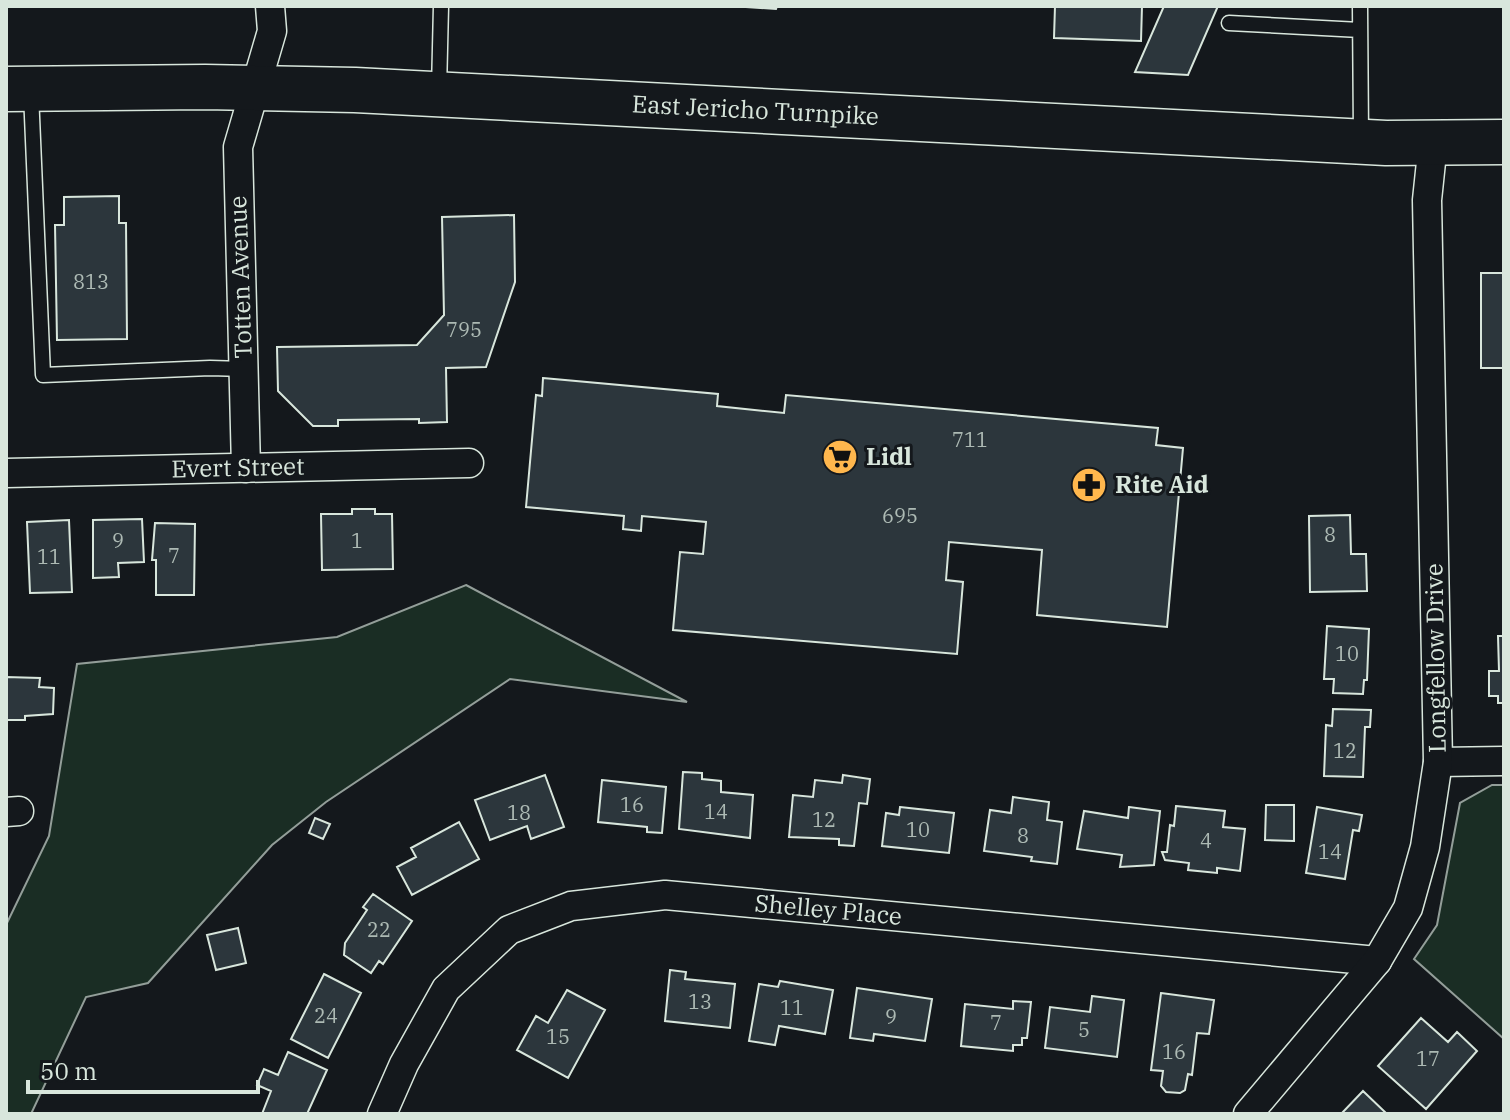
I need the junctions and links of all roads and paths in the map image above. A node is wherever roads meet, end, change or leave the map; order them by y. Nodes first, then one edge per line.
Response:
1 (270, 6) edge
2 (441, 6) edge
3 (1360, 6) edge
4 (1229, 23) dead end
5 (1360, 30) junction
6 (255, 88) junction
7 (18, 89) edge
8 (439, 94) junction
9 (1361, 141) junction
10 (1504, 142) edge
11 (1433, 143) junction
12 (244, 369) junction
13 (469, 463) dead end
14 (246, 468) junction
15 (6, 473) edge
16 (1504, 761) edge
17 (1438, 762) junction
18 (1377, 961) junction
19 (382, 1114) edge
20 (1248, 1114) edge

1 - 6 street, Totten Avenue
2 - 8 lane
3 - 5 lane
4 - 5 lane
5 - 9 lane
6 - 7 main road, East Jericho Turnpike
6 - 8 main road, East Jericho Turnpike
6 - 12 street, Totten Avenue
7 - 12 lane
8 - 9 main road, East Jericho Turnpike
9 - 11 main road, East Jericho Turnpike
10 - 11 main road, East Jericho Turnpike
11 - 17 street, Longfellow Drive
12 - 14 street, Totten Avenue
13 - 14 street, Evert Street
14 - 15 street, Evert Street
16 - 17 street
17 - 18 street, Longfellow Drive
18 - 19 street, Shelley Place
18 - 20 street, Longfellow Drive

